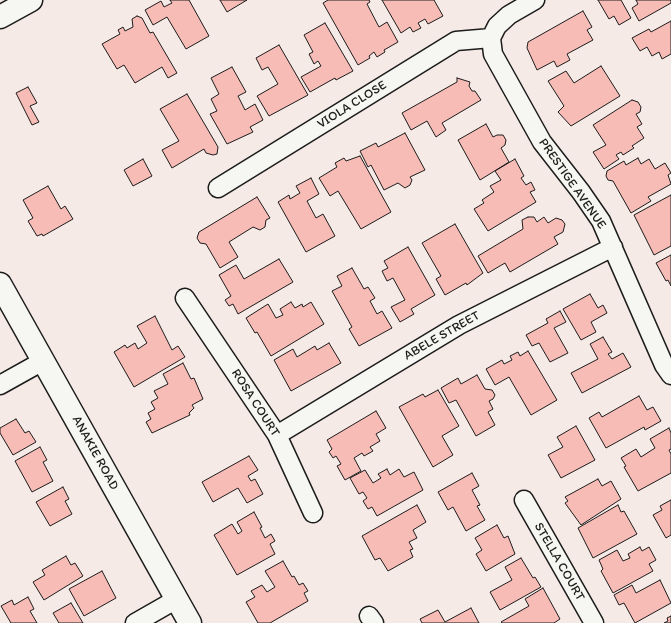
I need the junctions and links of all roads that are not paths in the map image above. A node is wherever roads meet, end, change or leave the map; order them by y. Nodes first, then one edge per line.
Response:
1 (31, 0) edge
2 (535, 0) edge
3 (1, 17) edge
4 (491, 38) junction
5 (218, 188) dead end
6 (612, 247) junction
7 (0, 284) edge
8 (185, 298) dead end
9 (43, 361) junction
10 (671, 375) edge
11 (0, 385) edge
12 (277, 435) junction
13 (524, 500) dead end
14 (313, 513) dead end
15 (177, 599) junction
16 (135, 623) edge
17 (190, 623) edge
18 (594, 623) edge

1 - 3 main road
2 - 4 street
4 - 5 street, VIOLA CLOSE
4 - 6 street, PRESTIGE AVENUE
6 - 10 street, PRESTIGE AVENUE
6 - 12 street, ABELE STREET
7 - 9 main road, ANAKIE ROAD
8 - 12 street, ROSA COURT
9 - 11 street
9 - 15 main road, ANAKIE ROAD
12 - 14 street, ROSA COURT
13 - 18 street, STELLA COURT
15 - 16 street
15 - 17 main road, ANAKIE ROAD

